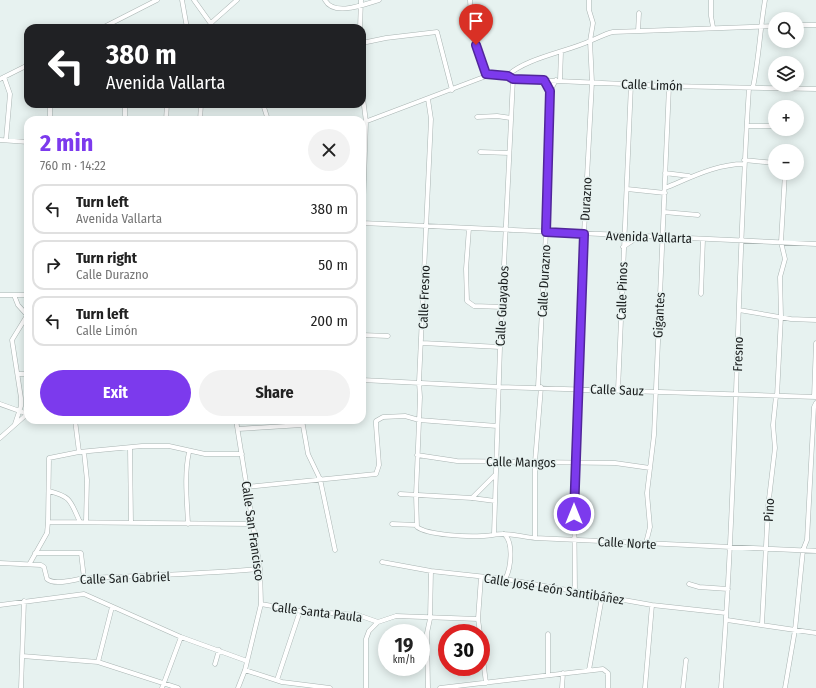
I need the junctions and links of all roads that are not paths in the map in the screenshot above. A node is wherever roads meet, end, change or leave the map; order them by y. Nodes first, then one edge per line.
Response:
1 (157, 0) edge
2 (182, 0) edge
3 (194, 0) edge
4 (325, 0) edge
5 (379, 0) edge
6 (470, 0) edge
7 (589, 0) edge
8 (712, 0) edge
9 (765, 0) edge
10 (234, 1) edge
11 (361, 2) edge
12 (639, 13) dead end
13 (211, 23) joint
14 (110, 24) edge
15 (186, 24) edge
16 (360, 24) edge
17 (804, 25) edge
18 (816, 25) edge
19 (760, 26) junction
20 (768, 26) edge
21 (714, 27) junction
22 (638, 31) junction
23 (590, 41) junction
24 (366, 42) edge
25 (561, 52) junction
26 (24, 67) edge
27 (489, 75) junction
28 (508, 76) junction
29 (2, 78) edge
30 (513, 79) junction
31 (544, 80) junction
32 (558, 80) junction
33 (592, 82) junction
34 (631, 84) junction
35 (669, 86) junction
36 (751, 87) junction
37 (816, 89) edge
38 (452, 90) junction
39 (550, 91) junction
40 (428, 99) junction
41 (477, 117) dead end
42 (511, 118) junction
43 (366, 121) edge
44 (747, 126) junction
45 (768, 126) edge
46 (0, 140) edge
47 (6, 140) junction
48 (24, 142) edge
49 (480, 152) dead end
50 (509, 153) junction
51 (744, 162) junction
52 (768, 163) edge
53 (665, 173) junction
54 (690, 176) junction
55 (785, 180) edge
56 (665, 188) junction
57 (627, 189) junction
58 (665, 193) junction
59 (664, 212) junction
60 (698, 215) dead end
61 (366, 223) edge
62 (427, 227) junction
63 (469, 228) junction
64 (505, 229) junction
65 (546, 232) junction
66 (584, 234) junction
67 (624, 236) junction
68 (638, 237) junction
69 (663, 238) junction
70 (703, 239) junction
71 (742, 240) junction
72 (781, 242) junction
73 (816, 244) edge
74 (623, 247) junction
75 (701, 294) dead end
76 (14, 295) junction
77 (24, 295) edge
78 (0, 296) edge
79 (502, 306) junction
80 (24, 310) edge
81 (739, 310) junction
82 (781, 316) junction
83 (24, 320) edge
84 (816, 320) edge
85 (366, 335) edge
86 (388, 336) dead end
87 (422, 342) junction
88 (816, 343) edge
89 (500, 347) junction
90 (816, 358) edge
91 (19, 374) junction
92 (24, 374) edge
93 (366, 380) edge
94 (419, 382) junction
95 (500, 387) junction
96 (540, 387) junction
97 (578, 389) junction
98 (618, 390) junction
99 (656, 392) junction
100 (737, 395) junction
101 (776, 396) junction
102 (813, 397) edge
103 (0, 404) edge
104 (815, 405) edge
105 (19, 411) junction
106 (24, 413) edge
107 (24, 416) edge
108 (419, 420) junction
109 (15, 424) junction
110 (76, 424) edge
111 (237, 424) edge
112 (281, 424) edge
113 (302, 424) edge
114 (497, 426) junction
115 (238, 428) junction
116 (0, 438) edge
117 (130, 448) junction
118 (81, 452) junction
119 (189, 452) junction
120 (242, 454) junction
121 (417, 455) junction
122 (496, 461) junction
123 (535, 462) junction
124 (576, 463) junction
125 (650, 468) junction
126 (811, 474) junction
127 (816, 474) edge
128 (495, 475) junction
129 (320, 479) junction
130 (247, 487) junction
131 (49, 491) junction
132 (400, 494) dead end
133 (416, 495) junction
134 (472, 498) junction
135 (495, 501) junction
136 (48, 522) junction
137 (80, 522) junction
138 (86, 522) junction
139 (131, 523) junction
140 (188, 524) junction
141 (252, 524) junction
142 (392, 524) dead end
143 (417, 526) junction
144 (494, 534) junction
145 (503, 534) junction
146 (518, 536) junction
147 (535, 538) junction
148 (574, 540) junction
149 (646, 543) junction
150 (509, 544) junction
151 (729, 548) junction
152 (335, 550) dead end
153 (767, 550) junction
154 (803, 550) junction
155 (816, 552) edge
156 (35, 553) junction
157 (382, 562) dead end
158 (0, 563) edge
159 (30, 563) junction
160 (260, 569) junction
161 (431, 571) junction
162 (481, 577) junction
163 (84, 578) junction
164 (505, 579) junction
165 (689, 584) dead end
166 (728, 589) junction
167 (575, 592) junction
168 (602, 597) junction
169 (24, 601) junction
170 (261, 604) junction
171 (0, 605) edge
172 (652, 605) junction
173 (112, 607) junction
174 (300, 611) junction
175 (726, 613) junction
176 (430, 619) junction
177 (478, 619) junction
178 (726, 620) junction
179 (378, 622) junction
180 (479, 624) edge
181 (762, 624) junction
182 (795, 630) junction
183 (816, 633) edge
184 (548, 634) dead end
185 (181, 637) junction
186 (219, 650) junction
187 (22, 656) junction
188 (686, 660) dead end
189 (248, 661) junction
190 (98, 662) junction
191 (215, 664) dead end
192 (245, 670) junction
193 (589, 670) junction
194 (563, 674) junction
195 (548, 675) junction
196 (485, 676) edge
197 (277, 680) junction
198 (164, 683) junction
199 (486, 683) junction
200 (21, 688) edge
201 (162, 688) edge
202 (178, 688) edge
203 (238, 688) edge
204 (330, 688) edge
205 (366, 688) edge
206 (428, 688) edge
207 (440, 688) edge
208 (562, 688) edge
209 (608, 688) edge
210 (645, 688) edge
211 (683, 688) edge
212 (721, 688) edge
213 (785, 688) edge

1 - 14 street
2 - 15 street
3 - 13 street
4 - 11 street
5 - 11 street
6 - 27 street
7 - 23 street, Durazno
8 - 21 street
9 - 19 street, Fresno
10 - 13 street
11 - 16 street
12 - 22 street
17 - 18 street
19 - 20 street
19 - 21 street
19 - 36 street, Fresno
21 - 22 street
22 - 23 street
23 - 25 street
23 - 33 street, Durazno
24 - 38 street
25 - 28 street
25 - 32 street
26 - 29 street
27 - 28 street, Calle Limón
27 - 38 street
28 - 30 street, Calle Limón
29 - 47 street
30 - 31 street, Calle Limón
30 - 42 street, Calle Guayabos
31 - 32 street, Calle Limón
31 - 39 street
32 - 33 street, Calle Limón
32 - 39 street, Calle Durazno
33 - 34 street, Calle Limón
33 - 66 street, Durazno
34 - 35 street, Calle Limón
34 - 57 street, Calle Pinos
35 - 36 street, Calle Limón
35 - 53 street, Gigantes
36 - 37 street, Calle Limón
36 - 44 street, Fresno
38 - 40 street
39 - 65 street, Calle Durazno
40 - 43 street
40 - 62 street, Calle Fresno
41 - 42 street
42 - 50 street, Calle Guayabos
44 - 45 street
44 - 51 street, Fresno
46 - 47 street
47 - 48 street
49 - 50 street
50 - 64 street, Calle Guayabos
51 - 52 street
51 - 54 street
51 - 71 street, Fresno
53 - 54 street
53 - 56 street, Gigantes
54 - 56 street
55 - 72 street, Pino
56 - 58 street, Gigantes
57 - 58 street
57 - 67 street, Calle Pinos
58 - 59 street, Gigantes
59 - 60 street
59 - 69 street, Gigantes
61 - 62 street, Avenida Vallarta
62 - 63 street, Avenida Vallarta
62 - 87 street, Calle Fresno
63 - 64 street, Avenida Vallarta
63 - 79 street
64 - 65 street, Avenida Vallarta
64 - 79 street, Calle Guayabos
65 - 66 street, Avenida Vallarta
65 - 96 street, Calle Durazno
66 - 67 street, Avenida Vallarta
66 - 97 street, Durazno
67 - 68 street, Avenida Vallarta
67 - 74 street, Calle Pinos
68 - 69 street, Avenida Vallarta
68 - 74 street
69 - 70 street, Avenida Vallarta
69 - 99 street, Gigantes
70 - 71 street, Avenida Vallarta
70 - 75 street
71 - 72 street, Avenida Vallarta
71 - 81 street, Fresno
72 - 73 street, Avenida Vallarta
72 - 82 street, Pino
74 - 98 street, Calle Pinos
76 - 77 street
76 - 78 street
76 - 80 street
79 - 89 street, Calle Guayabos
81 - 82 street
81 - 100 street, Fresno
82 - 84 street
82 - 101 street, Pino
83 - 91 street
85 - 86 street
87 - 89 street
87 - 94 street, Calle Fresno
88 - 90 street
89 - 95 street, Calle Guayabos
90 - 102 street
91 - 92 street
91 - 105 street
93 - 94 street, Calle Sauz
94 - 95 street, Calle Sauz
94 - 108 street, Calle Fresno
95 - 96 street, Calle Sauz
95 - 114 street, Calle Guayabos
96 - 97 street, Calle Sauz
96 - 123 street, Calle Durazno
97 - 98 street, Calle Sauz
97 - 124 street, Durazno
98 - 99 street, Calle Sauz
99 - 100 street, Calle Sauz
99 - 125 street, Gigantes
100 - 101 street, Calle Sauz
100 - 151 street, Fresno
101 - 102 street, Calle Sauz
101 - 153 street, Pino
102 - 104 street
103 - 105 street
104 - 126 street
105 - 106 street
105 - 109 street
107 - 109 street
108 - 114 street
108 - 121 street, Calle Fresno
108 - 129 street
109 - 116 street
110 - 118 street
111 - 115 street, Calle San Francisco
112 - 115 street
113 - 129 street
114 - 122 street, Calle Guayabos
115 - 120 street, Calle San Francisco
117 - 118 street
117 - 119 street
117 - 139 street
118 - 131 street
118 - 138 street
119 - 120 street
119 - 140 street
120 - 130 street, Calle San Francisco
121 - 122 street, Calle Mangos
121 - 133 street, Calle Fresno
122 - 123 street, Calle Mangos
122 - 128 street, Calle Guayabos
123 - 124 street, Calle Mangos
123 - 147 street, Calle Durazno
124 - 125 street, Calle Mangos
124 - 148 street, Durazno
125 - 149 street, Gigantes
126 - 127 street
126 - 154 street
128 - 134 street
128 - 135 street, Calle Guayabos
129 - 130 street
129 - 152 street
130 - 141 street, Calle San Francisco
131 - 136 street
131 - 137 street
132 - 133 street
133 - 134 street
133 - 143 street, Calle Fresno
134 - 135 street
135 - 144 street, Calle Guayabos
136 - 137 street
136 - 156 street
137 - 138 street
138 - 139 street
139 - 140 street
140 - 141 street
141 - 160 street, Calle San Francisco
142 - 143 street, Calle Norte
143 - 144 street, Calle Norte
144 - 145 street, Calle Norte
145 - 146 street, Calle Norte
145 - 150 street
146 - 147 street, Calle Norte
146 - 150 street
147 - 148 street, Calle Norte
148 - 149 street, Calle Norte
148 - 167 street, Durazno
149 - 151 street, Calle Norte
150 - 164 street
151 - 153 street, Calle Norte
151 - 166 street, Fresno
153 - 154 street, Calle Norte
153 - 181 street, Pino
154 - 155 street, Calle Norte
154 - 182 street
156 - 159 street
156 - 163 street
157 - 161 street, Calle José León Santibáñez
158 - 159 street
159 - 163 street, Calle San Gabriel
160 - 163 street, Calle San Gabriel
160 - 170 street, Calle San Francisco
161 - 162 street, Calle José León Santibáñez
161 - 176 street
162 - 164 street, Calle José León Santibáñez
162 - 177 street
164 - 167 street, Calle José León Santibáñez
165 - 166 street
166 - 175 street, Fresno
167 - 168 street, Calle José León Santibáñez
168 - 172 street, Calle José León Santibáñez
168 - 193 street
169 - 171 street
169 - 173 street
169 - 187 street
170 - 174 street, Calle Santa Paula
170 - 189 street, Calle San Francisco
172 - 175 street, Calle José León Santibáñez
172 - 210 street
173 - 185 street
173 - 190 street
174 - 179 street, Calle Santa Paula
174 - 197 street
175 - 178 street, Fresno
176 - 177 street, Calle Santa Paula
176 - 179 street, Calle Santa Paula
176 - 206 street
177 - 180 street
178 - 181 street
178 - 212 street, Fresno
179 - 205 street
181 - 182 street
182 - 183 street
182 - 213 street
184 - 195 street
185 - 186 street
185 - 198 street
186 - 189 street
186 - 191 street
187 - 190 street
187 - 200 street
188 - 211 street
189 - 192 street, Calle San Francisco
190 - 198 street
192 - 197 street
192 - 203 street, Calle San Francisco
193 - 194 street
193 - 209 street
194 - 195 street
194 - 208 street
195 - 199 street
196 - 199 street
197 - 204 street
198 - 201 street
198 - 202 street
199 - 207 street

